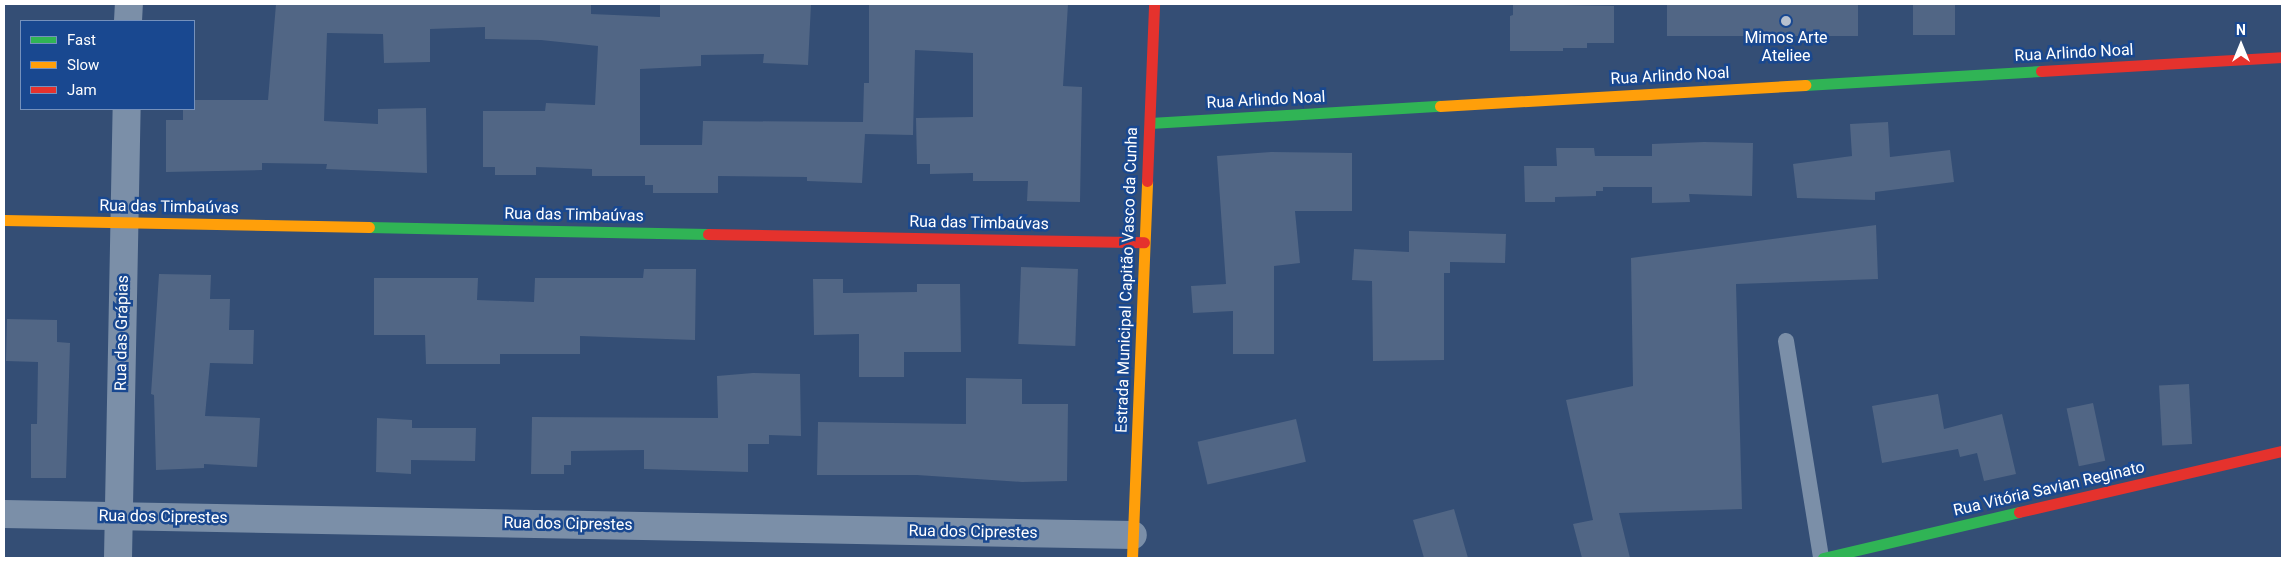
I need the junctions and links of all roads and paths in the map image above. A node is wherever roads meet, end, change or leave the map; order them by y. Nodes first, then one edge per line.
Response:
1 (129, 4) edge
2 (1154, 4) edge
3 (128, 20) edge
4 (2282, 57) edge
5 (127, 110) edge
6 (1150, 123) junction
7 (4, 220) edge
8 (124, 223) junction
9 (1144, 242) junction
10 (1786, 341) dead end
11 (2282, 451) edge
12 (4, 514) edge
13 (119, 516) junction
14 (1133, 547) edge
15 (118, 558) edge
16 (1822, 558) edge

1 - 3 street
2 - 6 street, Estrada Municipal Capitão Vasco da Cunha
4 - 6 street, Rua Arlindo Noal
5 - 8 street, Rua das Grápias
6 - 9 street, Estrada Municipal Capitão Vasco da Cunha
7 - 8 street, Rua das Timbaúvas
8 - 9 street, Rua das Timbaúvas
8 - 13 street, Rua das Grápias
9 - 14 street, Estrada Municipal Capitão Vasco da Cunha
10 - 16 lane
11 - 16 street, Rua Vitória Savian Reginato
12 - 13 street, Rua dos Ciprestes
13 - 14 street, Rua dos Ciprestes
13 - 15 street, Rua das Grápias

